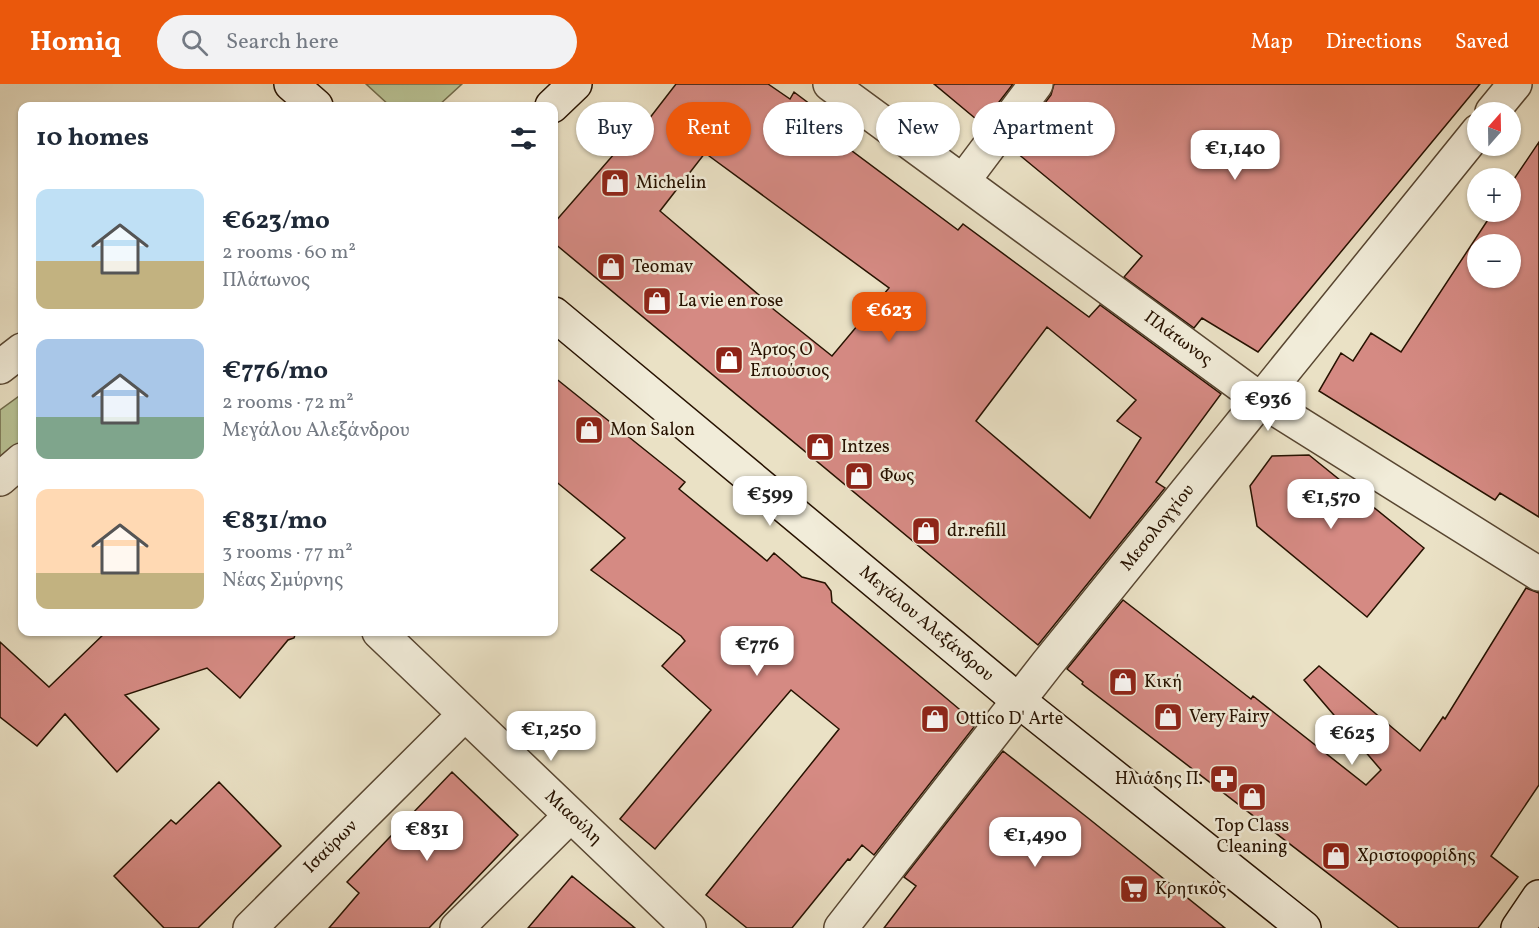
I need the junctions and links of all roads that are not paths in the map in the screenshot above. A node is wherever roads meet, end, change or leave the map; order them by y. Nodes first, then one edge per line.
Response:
1 (291, 84) edge
2 (575, 84) edge
3 (830, 84) edge
4 (1036, 84) edge
5 (1515, 84) edge
6 (311, 102) edge
7 (556, 102) edge
8 (1500, 102) edge
9 (1467, 145) edge
10 (963, 181) junction
11 (558, 317) edge
12 (18, 353) edge
13 (0, 367) edge
14 (1261, 400) junction
15 (18, 463) edge
16 (0, 479) edge
17 (1539, 574) edge
18 (383, 636) edge
19 (1019, 701) junction
20 (464, 715) junction
21 (570, 816) junction
22 (1539, 897) edge
23 (250, 928) edge
24 (457, 928) edge
25 (689, 928) edge
26 (841, 928) edge
27 (1304, 928) edge
28 (1518, 928) edge

1 - 6 street
2 - 7 street
3 - 10 street, Πλάτωνος
4 - 10 street
5 - 8 street
9 - 14 street, Μεσολογγίου
10 - 14 street, Πλάτωνος
11 - 19 street, Μεγάλου Αλεξάνδρου
12 - 13 street
14 - 17 street, Πλάτωνος
14 - 19 street, Μεσολογγίου
15 - 16 street
18 - 20 street, Μιαούλη
19 - 26 street, Μεσολογγίου
19 - 27 street, Μεγάλου Αλεξάνδρου
20 - 21 street, Μιαούλη
20 - 23 street, Ισαύρων
21 - 24 street
21 - 25 street, Μιαούλη
22 - 28 street

